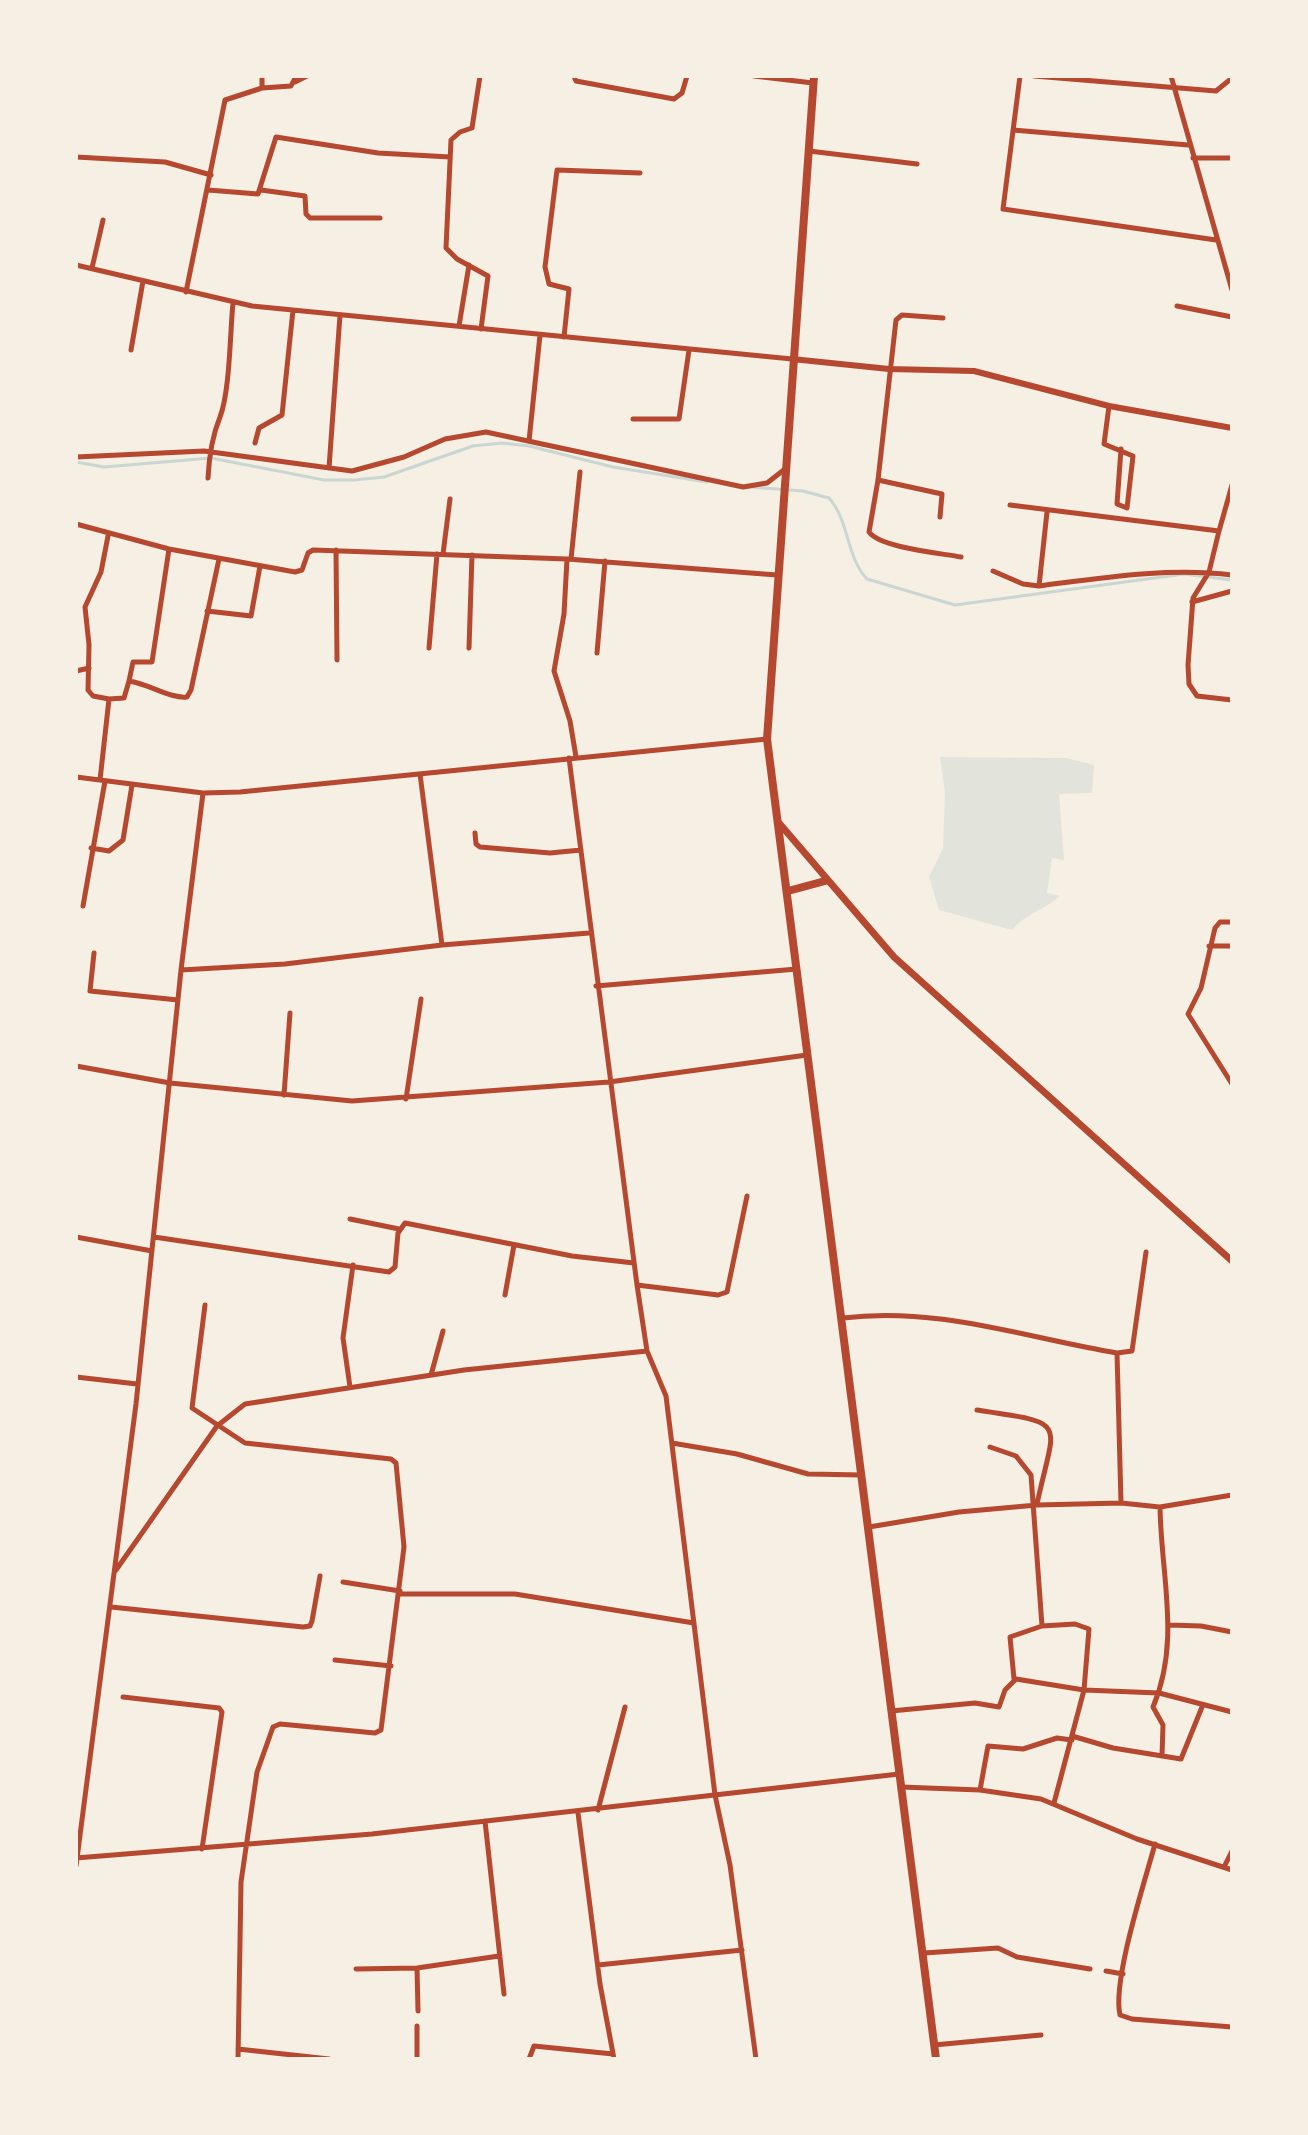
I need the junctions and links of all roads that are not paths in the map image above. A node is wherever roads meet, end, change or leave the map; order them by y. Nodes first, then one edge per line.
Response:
1 (262, 76) edge
2 (307, 76) edge
3 (480, 76) edge
4 (574, 76) edge
5 (687, 76) edge
6 (754, 76) edge
7 (1020, 76) edge
8 (1034, 76) edge
9 (1171, 76) edge
10 (1232, 78) edge
11 (296, 79) edge
12 (814, 80) edge
13 (262, 88) junction
14 (1173, 89) junction
15 (1013, 130) junction
16 (1188, 145) junction
17 (808, 151) junction
18 (76, 157) edge
19 (450, 157) junction
20 (1193, 158) junction
21 (1232, 158) edge
22 (917, 164) dead end
23 (640, 173) dead end
24 (211, 175) junction
25 (208, 190) junction
26 (261, 190) junction
27 (380, 218) dead end
28 (103, 220) dead end
29 (1216, 240) junction
30 (76, 265) edge
31 (469, 265) junction
32 (92, 268) junction
33 (143, 281) junction
34 (1232, 290) edge
35 (186, 292) junction
36 (233, 302) junction
37 (1177, 306) dead end
38 (293, 310) junction
39 (340, 315) junction
40 (1232, 317) edge
41 (943, 318) dead end
42 (459, 326) junction
43 (481, 329) junction
44 (540, 335) junction
45 (564, 337) junction
46 (131, 350) dead end
47 (689, 350) junction
48 (792, 359) junction
49 (889, 369) junction
50 (1109, 406) junction
51 (633, 419) dead end
52 (1232, 428) edge
53 (529, 441) junction
54 (255, 443) dead end
55 (1121, 449) junction
56 (211, 453) junction
57 (76, 457) edge
58 (329, 468) junction
59 (786, 471) junction
60 (580, 472) dead end
61 (208, 478) dead end
62 (878, 480) junction
63 (1231, 488) edge
64 (450, 499) dead end
65 (1010, 505) dead end
66 (1047, 512) junction
67 (940, 517) dead end
68 (76, 524) edge
69 (1219, 531) junction
70 (108, 536) junction
71 (169, 549) junction
72 (336, 550) junction
73 (440, 554) junction
74 (472, 555) junction
75 (961, 557) dead end
76 (219, 559) junction
77 (569, 559) junction
78 (605, 561) junction
79 (260, 566) junction
80 (993, 571) dead end
81 (1209, 572) junction
82 (777, 575) junction
83 (1232, 575) edge
84 (1039, 586) junction
85 (1232, 591) edge
86 (1193, 600) junction
87 (207, 611) junction
88 (429, 648) dead end
89 (469, 648) dead end
90 (597, 653) dead end
91 (337, 660) dead end
92 (89, 668) junction
93 (76, 671) edge
94 (129, 681) junction
95 (109, 699) junction
96 (1232, 700) edge
97 (767, 739) junction
98 (572, 758) junction
99 (420, 774) junction
100 (76, 777) edge
101 (102, 780) junction
102 (132, 785) junction
103 (203, 793) junction
104 (779, 823) junction
105 (475, 833) dead end
106 (91, 848) junction
107 (581, 850) junction
108 (825, 881) junction
109 (788, 891) junction
110 (83, 906) dead end
111 (1232, 922) edge
112 (589, 933) junction
113 (442, 945) junction
114 (1209, 946) junction
115 (1232, 946) edge
116 (94, 953) dead end
117 (798, 969) junction
118 (181, 970) junction
119 (596, 986) junction
120 (421, 999) dead end
121 (178, 1000) junction
122 (290, 1013) dead end
123 (808, 1054) junction
124 (76, 1066) edge
125 (609, 1082) junction
126 (170, 1083) junction
127 (1232, 1084) edge
128 (284, 1095) junction
129 (406, 1099) junction
130 (747, 1196) dead end
131 (350, 1219) dead end
132 (399, 1229) junction
133 (76, 1237) edge
134 (154, 1237) junction
135 (514, 1245) junction
136 (152, 1251) junction
137 (1146, 1252) dead end
138 (1232, 1261) edge
139 (634, 1263) junction
140 (353, 1265) junction
141 (637, 1285) junction
142 (505, 1295) dead end
143 (205, 1305) dead end
144 (843, 1318) junction
145 (443, 1331) dead end
146 (647, 1351) junction
147 (1117, 1353) junction
148 (431, 1375) junction
149 (76, 1377) edge
150 (137, 1384) junction
151 (350, 1387) junction
152 (977, 1410) dead end
153 (217, 1426) junction
154 (672, 1443) junction
155 (990, 1447) dead end
156 (862, 1475) junction
157 (1232, 1495) edge
158 (1121, 1503) junction
159 (1035, 1505) junction
160 (1160, 1507) junction
161 (869, 1527) junction
162 (116, 1571) junction
163 (320, 1576) dead end
164 (343, 1582) dead end
165 (400, 1593) junction
166 (111, 1607) junction
167 (694, 1623) junction
168 (1169, 1625) junction
169 (1042, 1626) junction
170 (1232, 1632) edge
171 (335, 1660) dead end
172 (391, 1666) junction
173 (1014, 1679) junction
174 (1084, 1690) junction
175 (1159, 1693) junction
176 (123, 1697) dead end
177 (625, 1707) dead end
178 (1202, 1707) junction
179 (890, 1711) junction
180 (1232, 1712) edge
181 (1072, 1738) junction
182 (1162, 1756) junction
183 (899, 1774) junction
184 (900, 1787) junction
185 (980, 1790) junction
186 (715, 1795) junction
187 (1054, 1803) junction
188 (598, 1810) junction
189 (578, 1813) junction
190 (485, 1821) junction
191 (247, 1844) junction
192 (1155, 1844) junction
193 (202, 1849) junction
194 (1232, 1851) edge
195 (76, 1858) edge
196 (76, 1866) edge
197 (1224, 1867) junction
198 (1232, 1870) edge
199 (742, 1950) junction
200 (924, 1953) junction
201 (499, 1956) junction
202 (598, 1965) junction
203 (417, 1968) junction
204 (356, 1969) dead end
205 (1090, 1969) dead end
206 (1106, 1971) dead end
207 (1123, 1974) junction
208 (504, 1994) dead end
209 (418, 2011) dead end
210 (417, 2026) dead end
211 (1232, 2027) edge
212 (1041, 2035) dead end
213 (934, 2045) junction
214 (238, 2049) junction
215 (613, 2056) edge
216 (316, 2058) edge
217 (238, 2059) edge
218 (329, 2059) edge
219 (417, 2059) edge
220 (529, 2059) edge
221 (756, 2059) edge
222 (936, 2059) edge

1 - 13 street
2 - 11 street
3 - 19 street
4 - 5 street
6 - 12 street
7 - 15 street
8 - 14 street
9 - 14 street
10 - 14 street
11 - 13 street
12 - 17 highway
13 - 24 street
14 - 16 street
15 - 16 street
15 - 29 street
16 - 20 street
17 - 22 street
17 - 48 highway
18 - 24 street
19 - 26 street
19 - 31 street
20 - 21 street
20 - 29 street
23 - 45 street
24 - 25 street
25 - 26 street
25 - 35 street
26 - 27 street
28 - 32 street
29 - 34 street
30 - 32 street
31 - 42 street
31 - 43 street
32 - 33 street
33 - 35 street
33 - 46 street
35 - 36 street
36 - 38 street
36 - 56 street
37 - 40 street
38 - 39 street
38 - 54 street
39 - 42 street
39 - 58 street
41 - 49 street
42 - 43 street
43 - 44 street
44 - 45 street
44 - 53 street
45 - 47 street
47 - 48 street
47 - 51 street
48 - 49 street
48 - 59 highway
49 - 50 street
49 - 62 street
50 - 52 street
50 - 55 street
53 - 58 street
53 - 59 street
55 - 55 street
56 - 57 street
56 - 58 street
56 - 61 street
59 - 82 highway
60 - 77 street
62 - 67 street
62 - 75 street
63 - 69 street
64 - 73 street
65 - 66 street
66 - 69 street
66 - 84 street
68 - 70 street
69 - 81 street
70 - 71 street
70 - 92 street
71 - 76 street
71 - 94 street
72 - 73 street
72 - 79 street
72 - 91 street
73 - 74 street
73 - 88 street
74 - 77 street
74 - 89 street
76 - 79 street
76 - 87 street
77 - 78 street
77 - 98 street
78 - 82 street
78 - 90 street
79 - 87 street
80 - 84 street
81 - 83 street
81 - 84 street
81 - 86 street
82 - 97 highway
85 - 86 street
86 - 96 street
87 - 94 street
92 - 93 street
92 - 95 street
94 - 95 street
95 - 101 street
97 - 98 street
97 - 104 highway
98 - 99 street
98 - 107 street
99 - 103 street
99 - 113 street
100 - 101 street
101 - 102 street
101 - 106 street
102 - 103 street
102 - 106 street
103 - 118 street
104 - 108 main road
104 - 109 highway
105 - 107 street
106 - 110 street
107 - 112 street
108 - 109 highway
108 - 138 main road
109 - 117 highway
111 - 114 street
112 - 113 street
112 - 119 street
113 - 118 street
114 - 115 street
114 - 127 street
116 - 121 street
117 - 119 street
117 - 123 highway
118 - 121 street
119 - 125 street
120 - 129 street
121 - 126 street
122 - 128 street
123 - 125 street
123 - 144 highway
124 - 126 street
125 - 129 street
125 - 139 street
126 - 128 street
126 - 134 street
128 - 129 street
130 - 141 street
131 - 132 street
132 - 135 street
132 - 140 street
133 - 136 street
134 - 136 street
134 - 140 street
135 - 139 street
135 - 142 street
136 - 150 street
137 - 147 street
139 - 141 street
140 - 151 street
141 - 146 street
143 - 153 street
144 - 147 street
144 - 156 highway
145 - 148 street
146 - 148 street
146 - 154 street
147 - 158 street
148 - 151 street
149 - 150 street
150 - 162 street
151 - 153 street
152 - 159 street
153 - 162 street
153 - 165 street
154 - 156 street
154 - 167 street
155 - 159 street
156 - 161 highway
157 - 160 street
158 - 159 street
158 - 160 street
159 - 161 street
159 - 169 street
160 - 168 street
161 - 179 highway
162 - 166 street
163 - 166 street
164 - 165 street
165 - 167 street
165 - 172 street
166 - 195 street
167 - 186 street
168 - 170 street
168 - 175 street
169 - 173 street
169 - 174 street
171 - 172 street
172 - 191 street
173 - 174 street
173 - 179 street
174 - 175 street
174 - 181 street
175 - 178 street
175 - 182 street
176 - 193 street
177 - 188 street
178 - 180 street
178 - 182 street
179 - 183 highway
181 - 182 street
181 - 185 street
181 - 187 street
183 - 184 highway
183 - 186 street
184 - 185 street
184 - 200 highway
185 - 187 street
186 - 188 street
186 - 199 street
187 - 192 street
188 - 189 street
189 - 190 street
189 - 202 street
190 - 191 street
190 - 201 street
191 - 193 street
191 - 214 street
192 - 197 street
192 - 207 street
193 - 195 street
194 - 197 street
195 - 196 street
197 - 198 street
199 - 202 street
199 - 221 street
200 - 205 street
200 - 213 highway
201 - 203 street
201 - 208 street
202 - 215 street
203 - 204 street
203 - 209 street
206 - 207 street
207 - 211 street
210 - 219 street
212 - 213 street
213 - 222 highway
214 - 216 street
214 - 217 street
215 - 220 street
216 - 218 street

